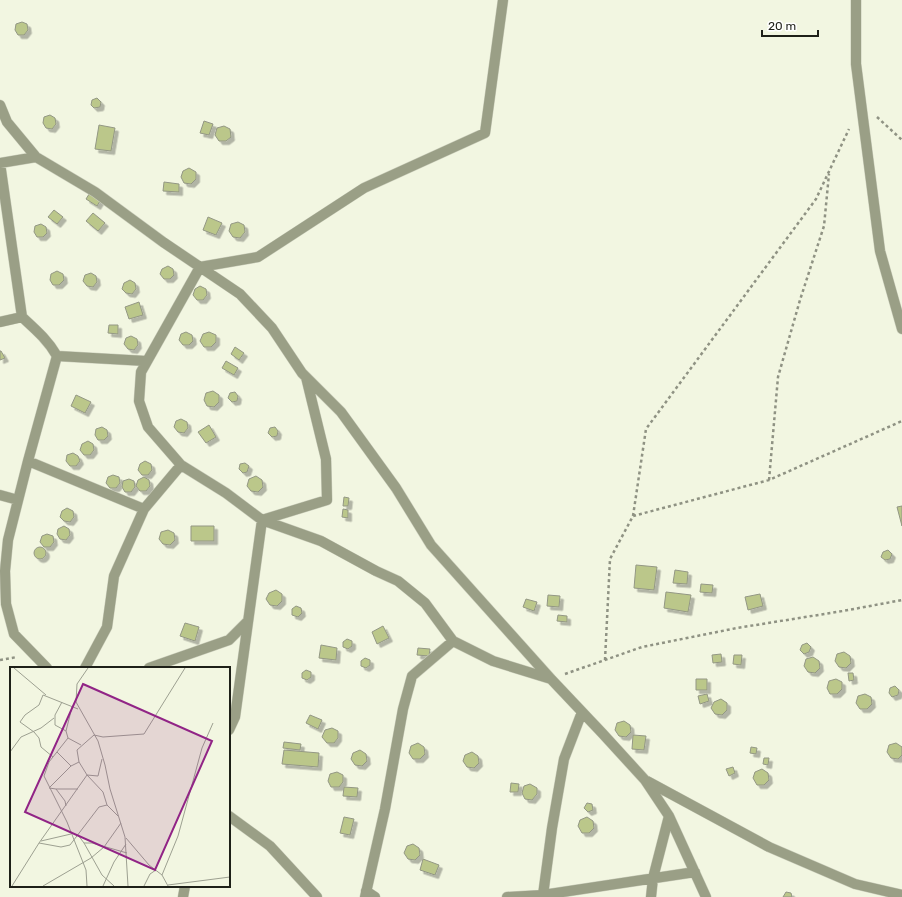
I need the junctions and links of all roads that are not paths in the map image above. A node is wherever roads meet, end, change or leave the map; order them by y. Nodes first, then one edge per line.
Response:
1 (503, 0) edge
2 (856, 0) edge
3 (0, 105) edge
4 (36, 157) junction
5 (0, 163) edge
6 (200, 267) junction
7 (22, 317) junction
8 (0, 322) edge
9 (902, 329) edge
10 (57, 356) junction
11 (146, 361) junction
12 (306, 378) junction
13 (28, 461) junction
14 (181, 465) junction
15 (0, 495) edge
16 (18, 500) junction
17 (144, 509) junction
18 (262, 520) junction
19 (248, 621) junction
20 (453, 641) junction
21 (46, 667) edge
22 (86, 667) edge
23 (152, 667) edge
24 (551, 679) junction
25 (582, 712) junction
26 (230, 728) edge
27 (645, 780) junction
28 (669, 816) junction
29 (230, 817) edge
30 (695, 872) junction
31 (653, 878) junction
32 (185, 887) edge
33 (365, 894) edge
34 (902, 895) edge
35 (543, 896) edge
36 (183, 897) edge
37 (316, 897) edge
38 (375, 897) edge
39 (507, 897) edge
40 (651, 897) edge
41 (706, 897) edge

1 - 6 street
2 - 9 street
3 - 4 street
4 - 5 street
4 - 6 street
5 - 7 street
6 - 11 street
6 - 12 street
7 - 8 street
7 - 10 street
10 - 11 street
10 - 13 street
11 - 14 street
12 - 18 street
12 - 24 street
13 - 16 street
13 - 17 street
14 - 17 street
14 - 18 street
15 - 16 street
16 - 21 street
17 - 22 street
18 - 19 street
18 - 20 street
19 - 23 street
19 - 26 street
20 - 24 street
20 - 33 street
24 - 25 street
25 - 27 street
25 - 35 street
27 - 28 street
27 - 34 street
28 - 30 street
28 - 31 street
29 - 37 street
30 - 31 street
30 - 41 street
31 - 35 street
31 - 40 street
32 - 36 street
33 - 38 street
35 - 39 street

